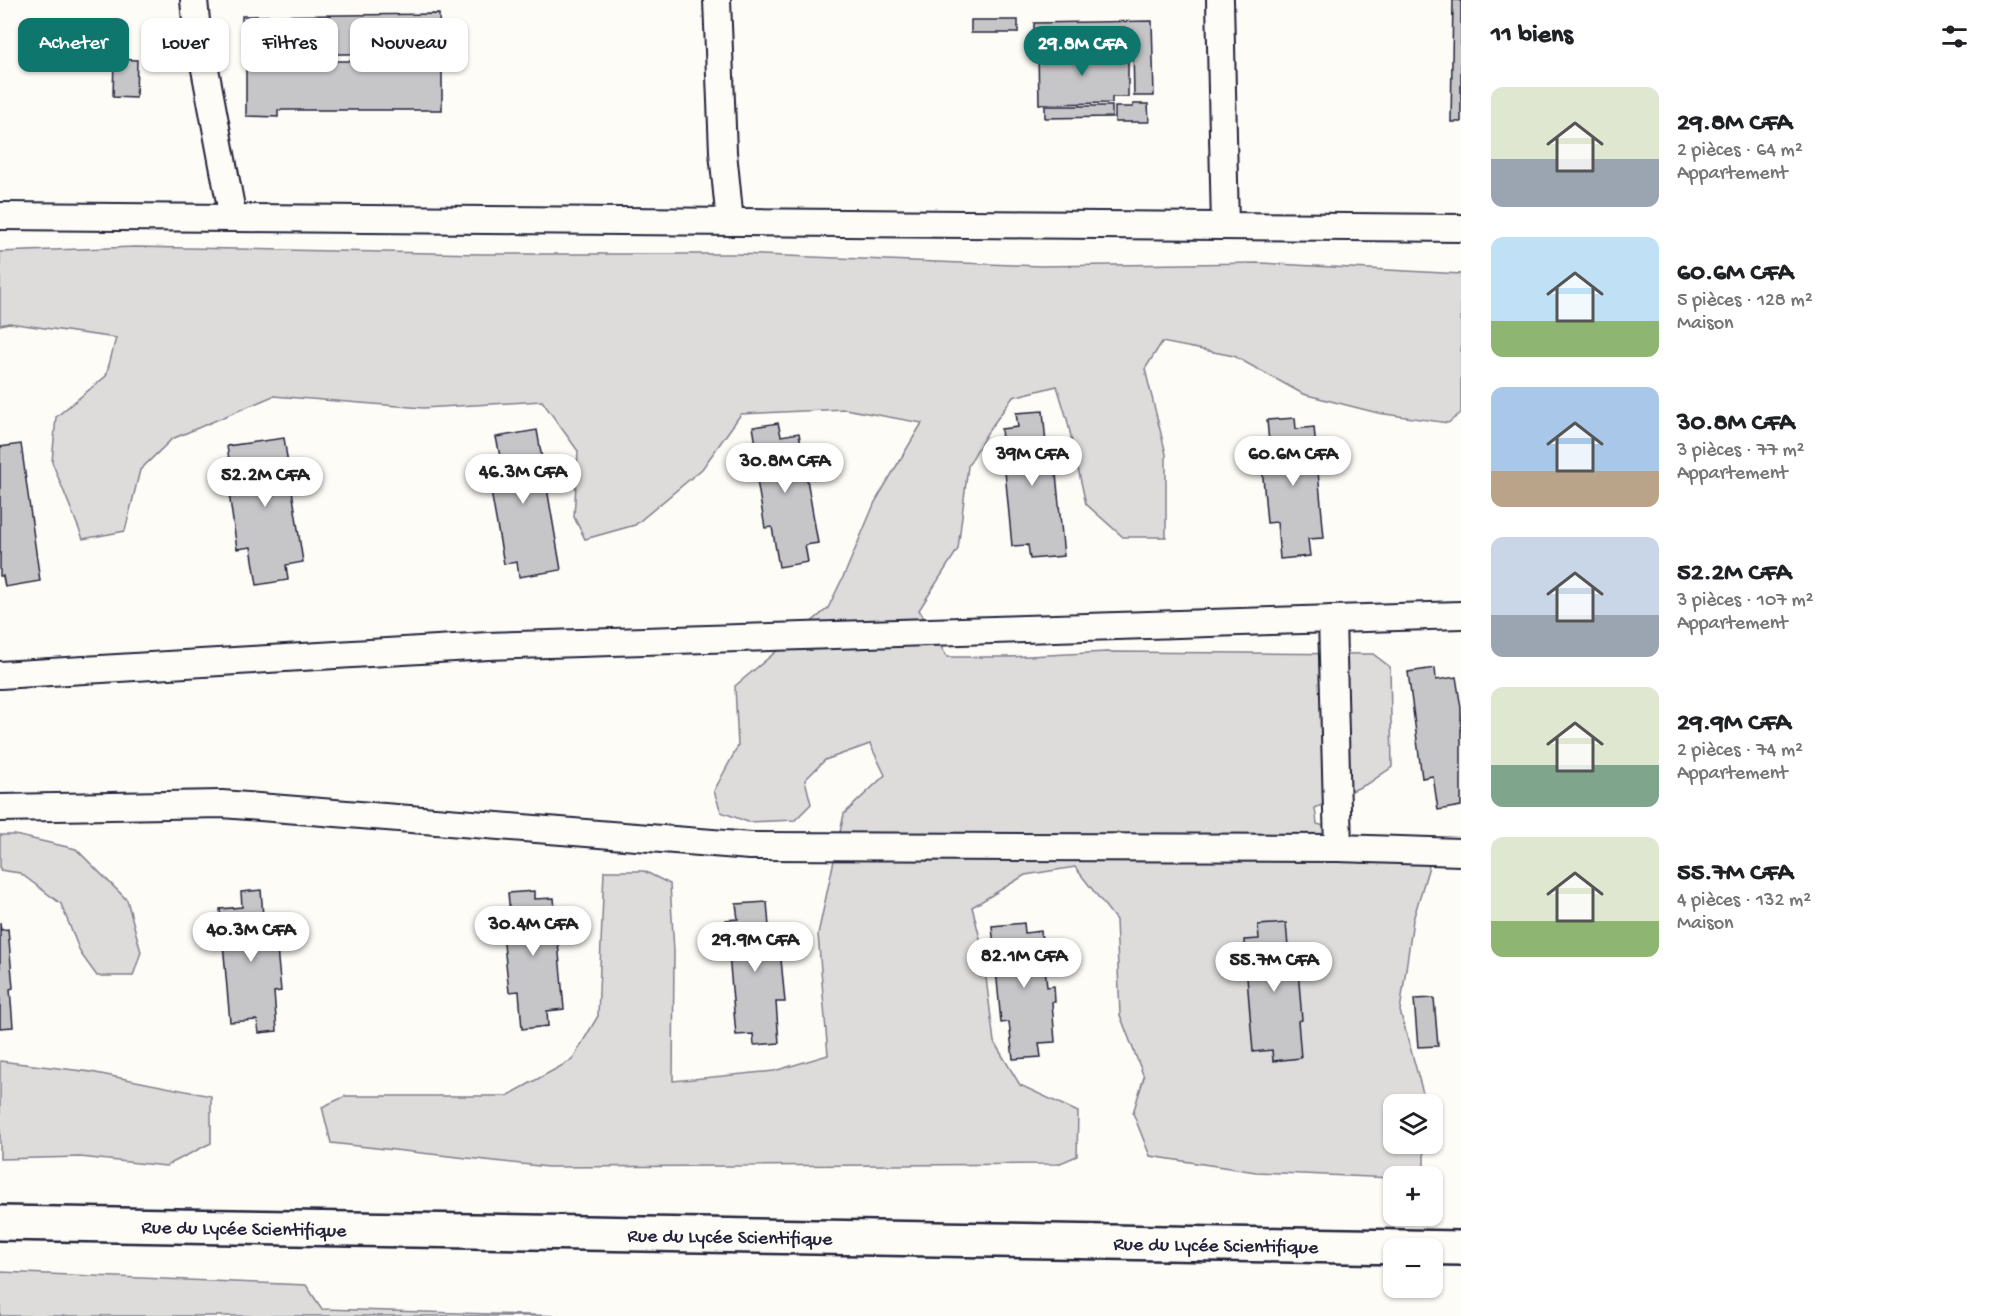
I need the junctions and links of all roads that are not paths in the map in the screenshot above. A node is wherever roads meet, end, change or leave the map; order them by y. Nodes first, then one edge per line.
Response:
1 (194, 0) edge
2 (717, 0) edge
3 (1220, 0) edge
4 (0, 216) edge
5 (233, 218) junction
6 (730, 222) junction
7 (1225, 226) junction
8 (1461, 228) edge
9 (1461, 615) edge
10 (1332, 619) junction
11 (0, 675) edge
12 (0, 808) edge
13 (1338, 848) junction
14 (1461, 852) edge
15 (0, 1223) edge
16 (1461, 1248) edge

1 - 5 street
2 - 6 street
3 - 7 street
4 - 5 street
5 - 6 street
6 - 7 street
7 - 8 street
9 - 10 street
10 - 11 street
10 - 13 street
12 - 13 street
13 - 14 street
15 - 16 street, Rue du Lycée Scientifique

